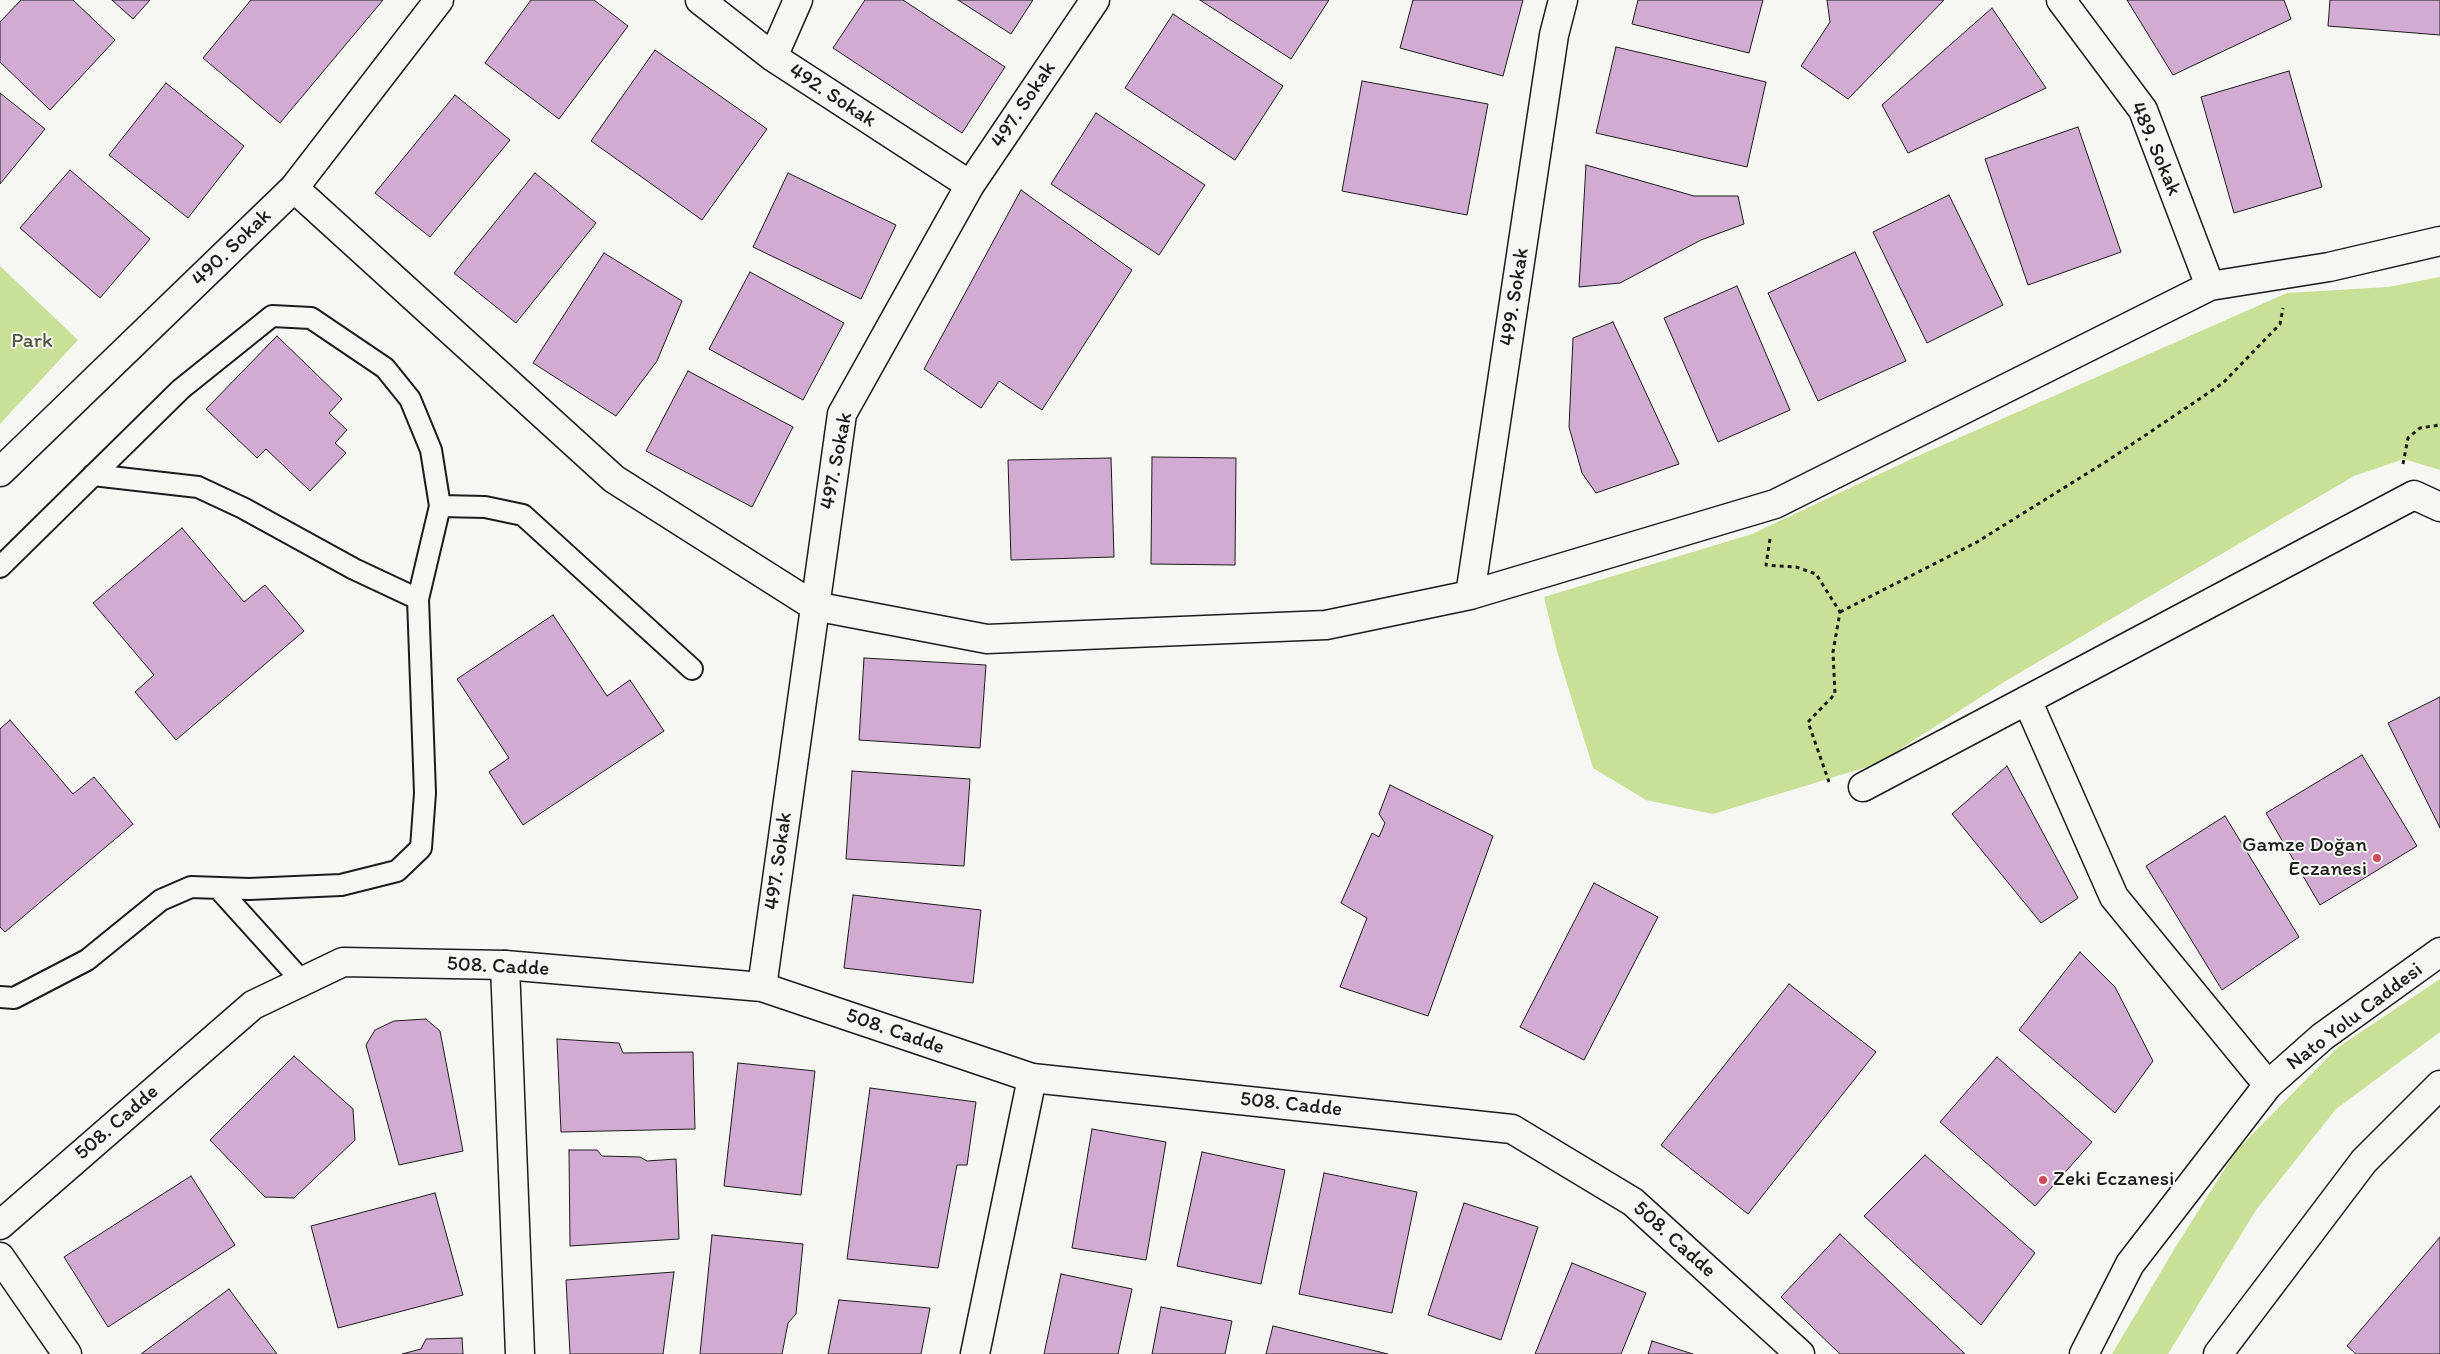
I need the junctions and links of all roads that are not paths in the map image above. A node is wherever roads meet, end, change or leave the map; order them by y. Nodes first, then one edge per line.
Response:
1 (439, 0) edge
2 (700, 0) edge
3 (798, 0) edge
4 (1095, 0) edge
5 (1563, 0) edge
6 (2061, 0) edge
7 (773, 57) junction
8 (970, 185) junction
9 (294, 188) junction
10 (2440, 241) edge
11 (2210, 286) junction
12 (0, 472) edge
13 (93, 474) junction
14 (440, 506) junction
15 (2440, 507) edge
16 (0, 567) edge
17 (1470, 595) junction
18 (418, 599) junction
19 (814, 606) junction
20 (692, 669) dead end
21 (2027, 700) junction
22 (1862, 787) road end
23 (218, 888) junction
24 (2440, 952) edge
25 (505, 965) junction
26 (301, 980) junction
27 (762, 987) junction
28 (0, 997) edge
29 (1032, 1078) junction
30 (2268, 1085) junction
31 (2440, 1085) edge
32 (0, 1225) edge
33 (0, 1257) edge
34 (67, 1354) edge
35 (520, 1354) edge
36 (975, 1354) edge
37 (1800, 1354) edge
38 (2084, 1354) edge
39 (2218, 1354) edge

1 - 9 street, 490. Sokak
2 - 7 street, 492. Sokak
3 - 7 street
4 - 8 street, 497. Sokak
5 - 17 street, 499. Sokak
6 - 11 street, 489. Sokak
7 - 8 street, 492. Sokak
8 - 19 street, 497. Sokak
9 - 12 street, 490. Sokak
9 - 19 street
10 - 11 street
11 - 17 street
13 - 14 lane
13 - 16 lane
13 - 18 lane
14 - 18 lane
14 - 20 lane
15 - 21 street
17 - 19 street
18 - 23 lane
19 - 27 street, 497. Sokak
21 - 22 street
21 - 30 street
23 - 26 lane
23 - 28 lane
24 - 30 street, Nato Yolu Caddesi
25 - 26 street, 508. Cadde
25 - 27 street, 508. Cadde
25 - 35 street
26 - 32 street, 508. Cadde
27 - 29 street, 508. Cadde
29 - 36 street
29 - 37 street, 508. Cadde
30 - 38 street, Nato Yolu Caddesi
31 - 39 street
33 - 34 street

